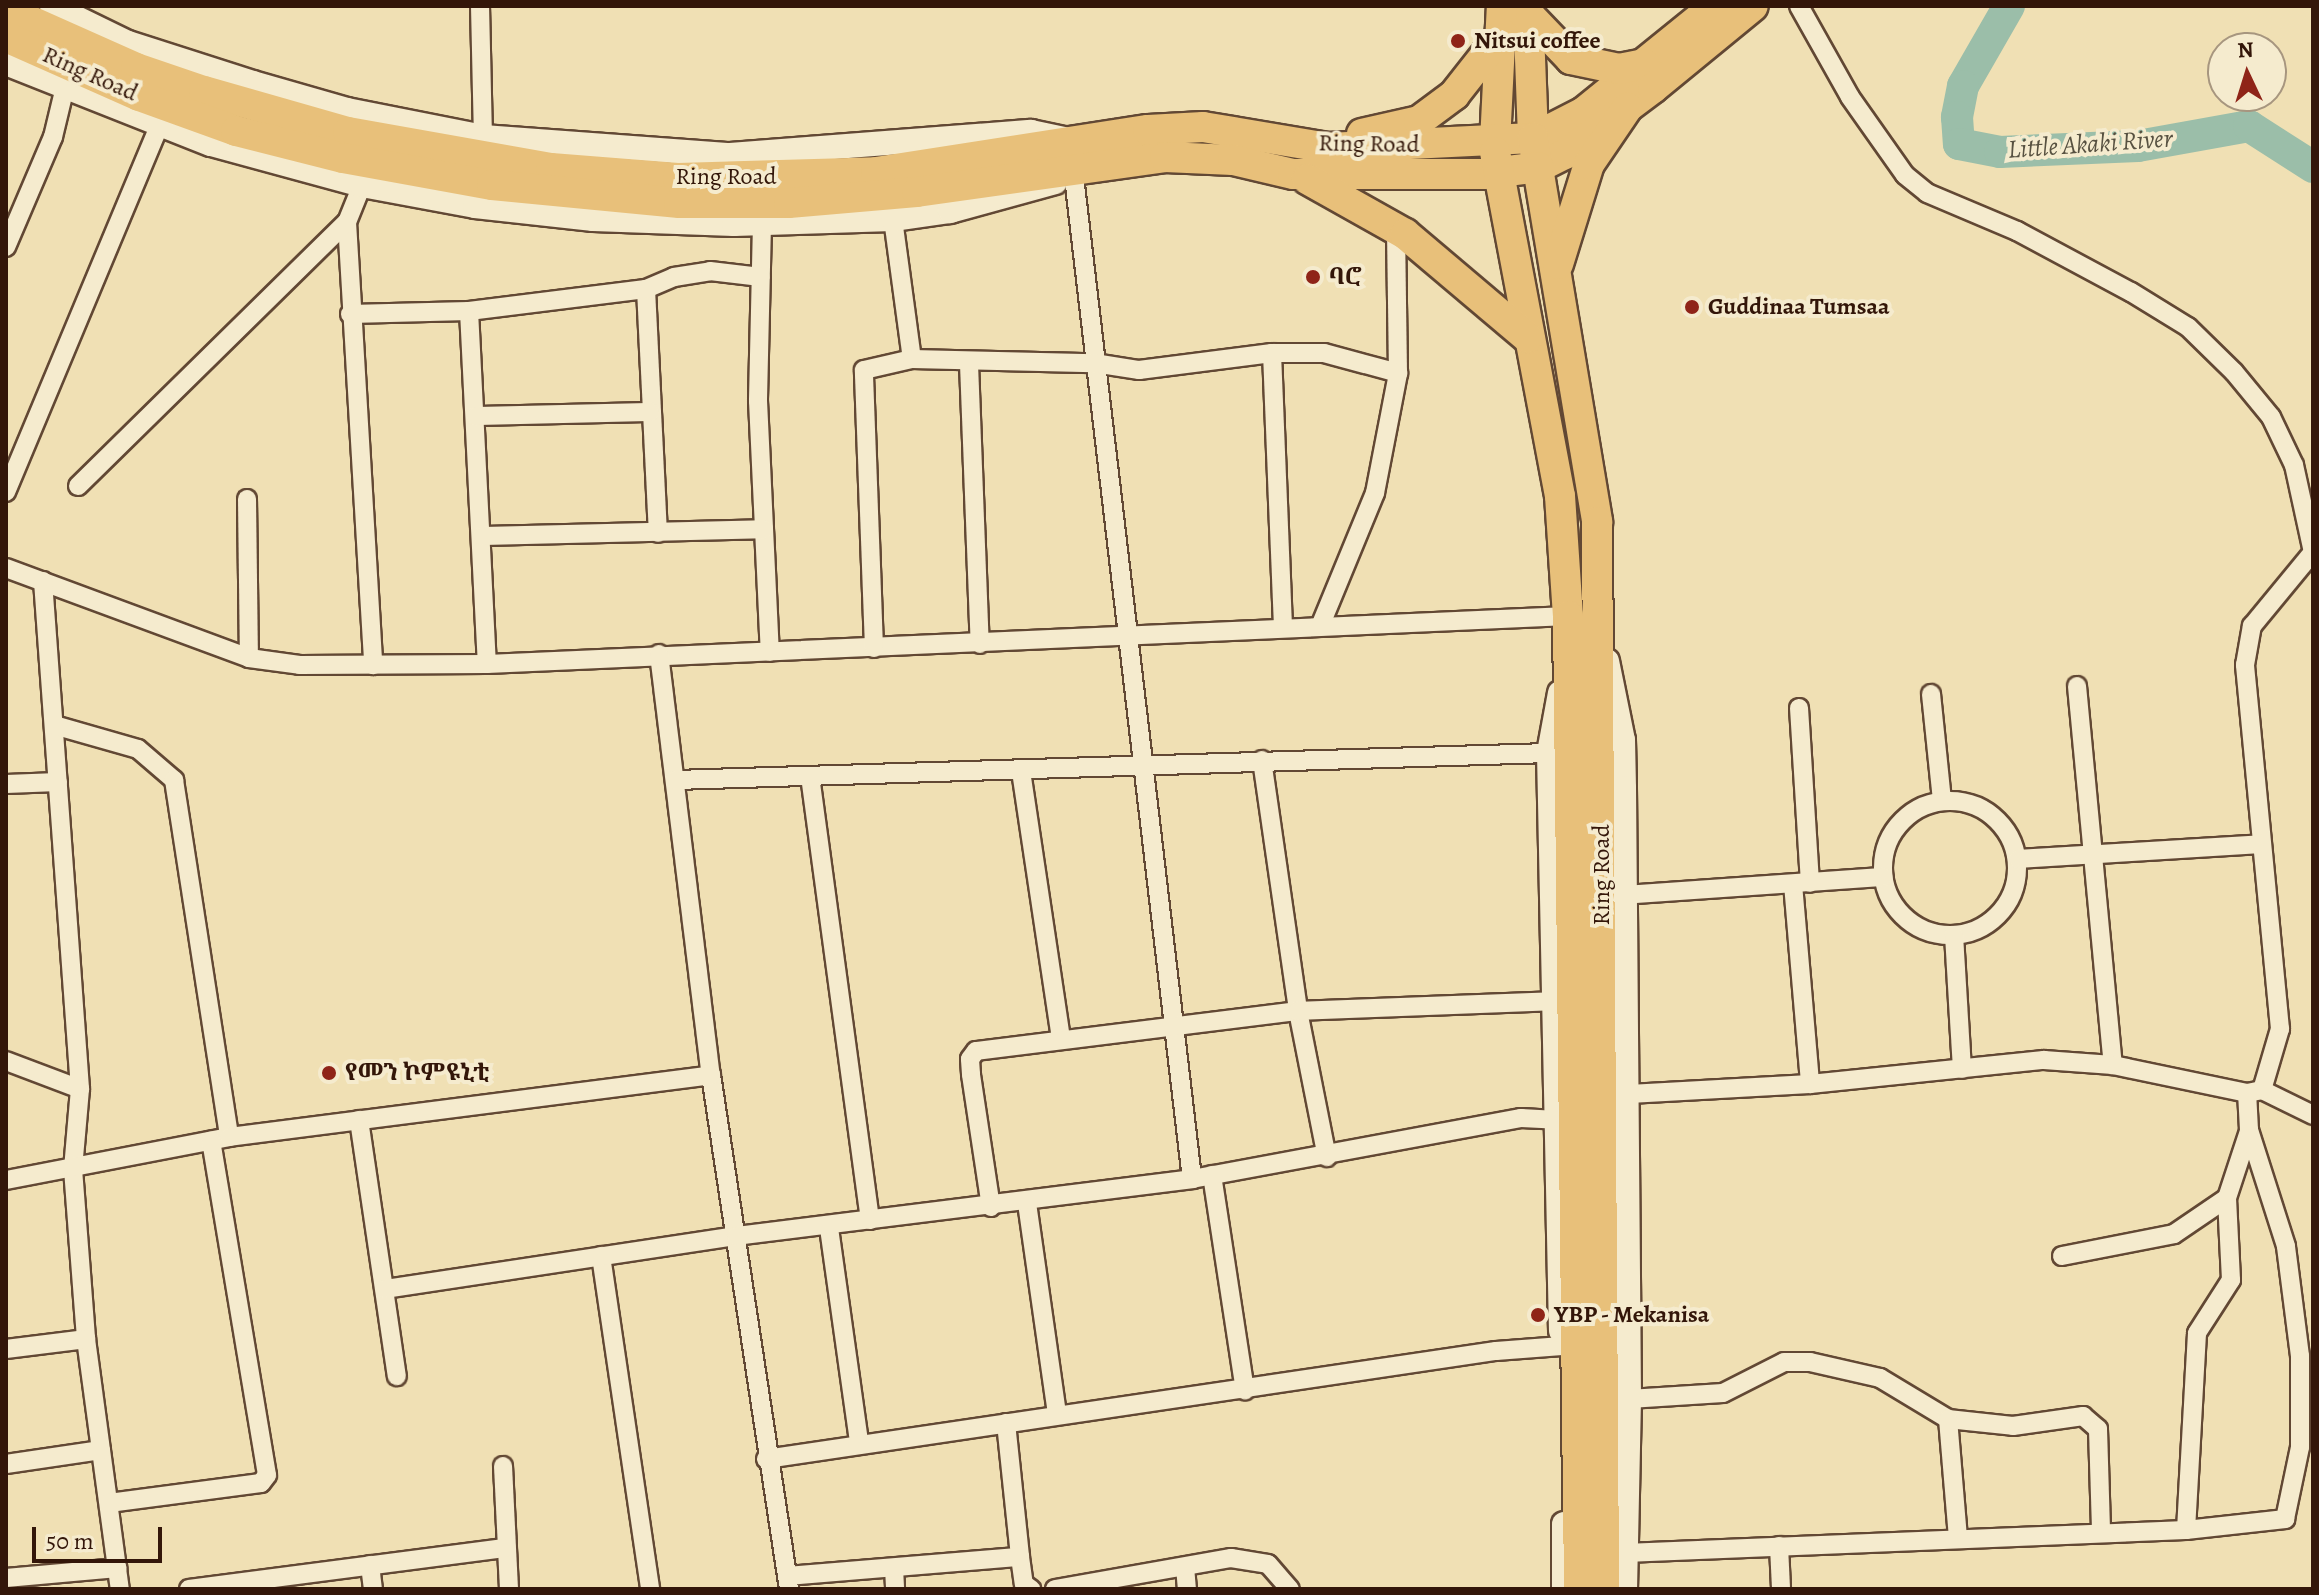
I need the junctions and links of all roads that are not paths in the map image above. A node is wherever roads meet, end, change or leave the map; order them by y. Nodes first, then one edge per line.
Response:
1 (52, 6) edge
2 (480, 6) edge
3 (1715, 6) edge
4 (1753, 6) edge
5 (1799, 6) edge
6 (6, 10) edge
7 (1515, 15) edge
8 (6, 37) edge
9 (6, 63) edge
10 (1645, 64) junction
11 (65, 87) junction
12 (1627, 108) junction
13 (159, 127) junction
14 (483, 137) junction
15 (1293, 141) junction
16 (1481, 143) junction
17 (1536, 152) junction
18 (1078, 161) junction
19 (1496, 173) junction
20 (1293, 174) junction
21 (362, 185) junction
22 (15, 207) edge
23 (893, 219) junction
24 (347, 222) junction
25 (762, 223) junction
26 (1396, 229) junction
27 (6, 247) edge
28 (761, 277) junction
29 (1555, 282) junction
30 (646, 289) junction
31 (469, 311) junction
32 (350, 314) junction
33 (1528, 338) junction
34 (1272, 353) junction
35 (912, 359) junction
36 (1094, 363) junction
37 (969, 364) junction
38 (1398, 373) junction
39 (650, 412) junction
40 (476, 416) junction
41 (78, 486) dead end
42 (6, 492) edge
43 (247, 499) dead end
44 (764, 529) junction
45 (658, 533) junction
46 (482, 536) junction
47 (2313, 552) edge
48 (6, 568) edge
49 (43, 581) junction
50 (1568, 616) junction
51 (1321, 624) junction
52 (1283, 626) junction
53 (1126, 636) junction
54 (1601, 637) junction
55 (980, 644) junction
56 (874, 648) junction
57 (1568, 651) junction
58 (770, 652) junction
59 (659, 654) junction
60 (249, 658) junction
61 (487, 664) junction
62 (373, 665) junction
63 (2077, 686) dead end
64 (1931, 694) dead end
65 (1799, 708) dead end
66 (54, 725) junction
67 (1549, 753) junction
68 (1262, 760) junction
69 (1143, 763) junction
70 (1021, 771) junction
71 (810, 776) junction
72 (675, 780) junction
73 (58, 782) junction
74 (6, 784) edge
75 (1942, 800) junction
76 (2261, 844) junction
77 (2095, 857) junction
78 (2018, 859) junction
79 (1883, 877) junction
80 (1802, 884) junction
81 (1623, 895) junction
82 (1954, 935) junction
83 (1556, 1001) junction
84 (1298, 1011) junction
85 (1175, 1026) junction
86 (1061, 1039) junction
87 (6, 1061) edge
88 (2113, 1065) junction
89 (1962, 1069) junction
90 (711, 1075) junction
91 (1810, 1084) junction
92 (80, 1089) junction
93 (2255, 1092) junction
94 (1629, 1094) junction
95 (2313, 1115) edge
96 (359, 1120) junction
97 (1557, 1120) junction
98 (2249, 1130) junction
99 (220, 1139) junction
100 (1327, 1157) junction
101 (73, 1169) junction
102 (1212, 1175) junction
103 (1192, 1179) junction
104 (6, 1180) edge
105 (2227, 1198) junction
106 (1027, 1203) junction
107 (991, 1207) junction
108 (870, 1220) junction
109 (829, 1228) junction
110 (736, 1236) junction
111 (601, 1256) junction
112 (2062, 1256) dead end
113 (385, 1289) junction
114 (86, 1339) junction
115 (1562, 1346) junction
116 (6, 1349) edge
117 (397, 1376) dead end
118 (1245, 1390) junction
119 (1629, 1399) junction
120 (1057, 1415) junction
121 (1948, 1419) junction
122 (1006, 1423) junction
123 (859, 1442) junction
124 (101, 1450) junction
125 (766, 1459) junction
126 (6, 1464) edge
127 (503, 1466) dead end
128 (109, 1503) junction
129 (2101, 1530) junction
130 (2186, 1530) junction
131 (1958, 1537) junction
132 (1779, 1546) junction
133 (504, 1548) junction
134 (1625, 1553) junction
135 (1020, 1557) junction
136 (370, 1565) junction
137 (1185, 1567) junction
138 (118, 1568) junction
139 (894, 1568) junction
140 (6, 1578) edge
141 (788, 1583) edge
142 (120, 1589) edge
143 (189, 1589) edge
144 (373, 1589) edge
145 (509, 1589) edge
146 (650, 1589) edge
147 (895, 1589) edge
148 (1031, 1589) edge
149 (1055, 1589) edge
150 (1187, 1589) edge
151 (1290, 1589) edge
152 (1564, 1589) edge
153 (1579, 1589) edge
154 (1604, 1589) edge
155 (1625, 1589) edge
156 (1781, 1589) edge

1 - 14 street
2 - 14 street
3 - 10 main road
4 - 12 main road
5 - 47 street
6 - 18 main road, Ring Road
7 - 10 main road
7 - 15 main road
7 - 16 main road, Ring Road
7 - 17 main road, Ring Road
8 - 18 main road, Ring Road
9 - 11 street
10 - 17 main road
11 - 13 street
11 - 22 street
12 - 17 main road
12 - 29 main road
13 - 21 street
13 - 42 street
14 - 18 street
15 - 16 main road, Ring Road
15 - 18 main road, Ring Road
16 - 17 main road, Ring Road
16 - 19 main road, Ring Road
17 - 19 main road, Ring Road
17 - 29 main road, Ring Road
18 - 20 main road, Ring Road
18 - 23 street
18 - 36 street
19 - 20 main road, Ring Road
19 - 33 main road, Ring Road
20 - 26 main road
21 - 24 street
21 - 25 street
22 - 27 street
23 - 25 street
23 - 35 street
24 - 32 street
24 - 41 street
25 - 28 street
26 - 33 main road
26 - 38 street
28 - 30 street
28 - 44 street
29 - 54 main road, Ring Road
30 - 31 street
30 - 39 street
31 - 32 street
31 - 40 street
32 - 62 street
33 - 50 main road, Ring Road
34 - 36 street
34 - 38 street
34 - 52 street
35 - 37 street
35 - 56 street
36 - 37 street
36 - 53 street
37 - 55 street
38 - 51 street
39 - 40 street
39 - 45 street
40 - 46 street
43 - 60 street
44 - 45 street
44 - 58 street
45 - 46 street
46 - 61 street
47 - 76 street
48 - 49 street
49 - 60 street
49 - 66 street
50 - 51 street
50 - 57 main road, Ring Road
51 - 52 street
52 - 53 street
53 - 55 street
53 - 69 street
54 - 81 street
54 - 154 main road, Ring Road
55 - 56 street
56 - 58 street
57 - 67 street
57 - 153 main road, Ring Road
58 - 59 street
59 - 61 street
59 - 72 street
60 - 62 street
61 - 62 street
63 - 77 street
64 - 75 street
65 - 80 street
66 - 73 street
66 - 99 street
67 - 68 street
67 - 83 street
68 - 69 street
68 - 84 street
69 - 70 street
69 - 85 street
70 - 71 street
70 - 86 street
71 - 72 street
71 - 108 street
72 - 90 street
73 - 74 street
73 - 92 street
75 - 78 street
75 - 79 street
76 - 77 street
76 - 93 street
77 - 78 street
77 - 88 street
78 - 82 street
79 - 80 street
79 - 82 street
80 - 81 street
80 - 91 street
81 - 94 street
82 - 89 street
83 - 84 street
83 - 97 street
84 - 85 street
84 - 100 street
85 - 86 street
85 - 103 street
86 - 107 street
87 - 92 street
88 - 89 street
88 - 93 street
89 - 91 street
90 - 96 street
90 - 110 street
91 - 94 street
92 - 101 street
93 - 95 street
93 - 98 street
94 - 119 street
96 - 99 street
96 - 113 street
97 - 100 street
97 - 115 street
98 - 105 street
98 - 130 street
99 - 101 street
99 - 128 street
100 - 102 street
101 - 104 street
101 - 114 street
102 - 103 street
102 - 118 street
103 - 106 street
105 - 112 street
105 - 130 street
106 - 107 street
106 - 120 street
107 - 108 street
108 - 109 street
109 - 110 street
109 - 123 street
110 - 111 street
110 - 125 street
111 - 113 street
111 - 146 street
113 - 117 street
114 - 116 street
114 - 124 street
115 - 118 street
115 - 152 street
118 - 120 street
119 - 121 street
119 - 134 street
120 - 122 street
121 - 129 street
121 - 131 street
122 - 123 street
122 - 135 street
123 - 125 street
124 - 126 street
124 - 128 street
125 - 141 street
127 - 133 street
128 - 138 street
129 - 130 street
129 - 131 street
131 - 132 street
132 - 134 street
132 - 156 street
133 - 136 street
133 - 145 street
134 - 155 street
135 - 139 street
135 - 148 street
136 - 143 street
136 - 144 street
137 - 149 street
137 - 150 street
137 - 151 street
138 - 140 street
138 - 142 street
139 - 141 street
139 - 147 street

